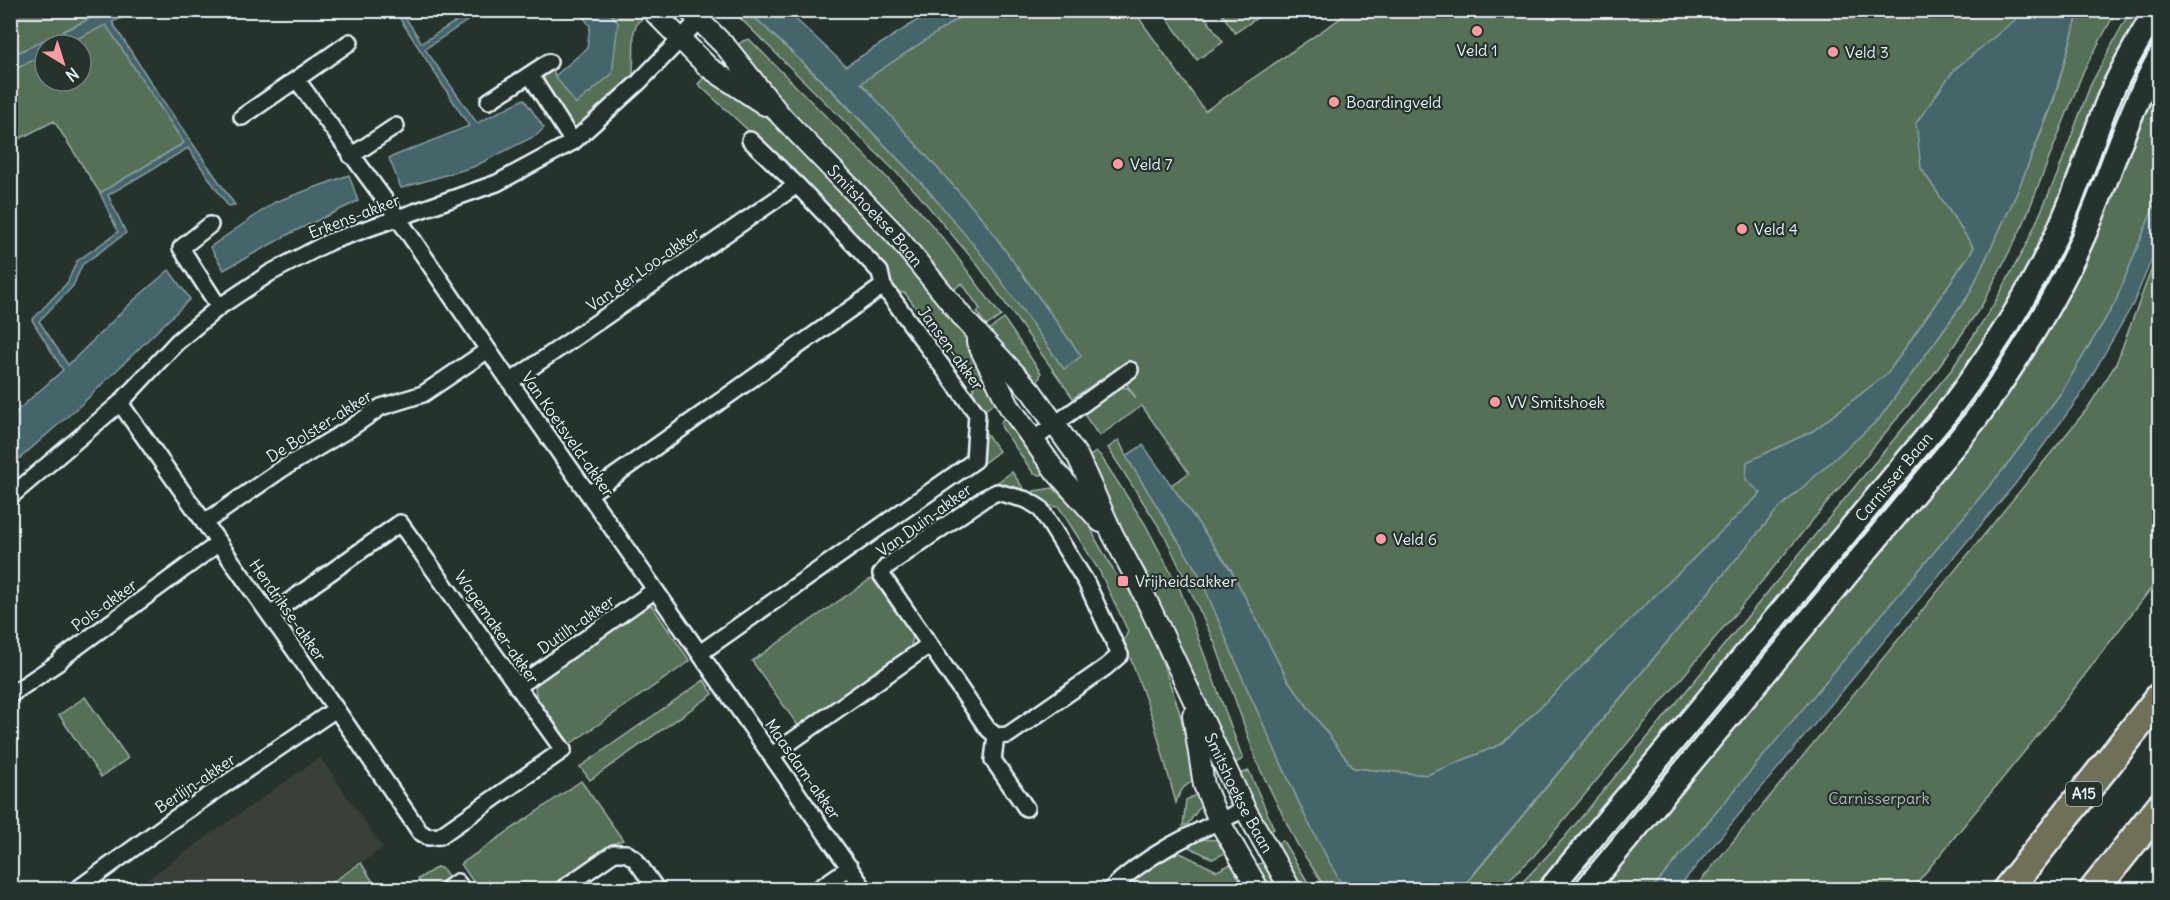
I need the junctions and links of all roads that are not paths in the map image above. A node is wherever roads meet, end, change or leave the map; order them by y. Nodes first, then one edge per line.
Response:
1 (652, 10) edge
2 (2156, 10) edge
3 (694, 15) edge
4 (680, 39) junction
5 (350, 42) dead end
6 (2160, 56) edge
7 (549, 62) dead end
8 (530, 75) junction
9 (297, 80) junction
10 (489, 101) dead end
11 (781, 116) junction
12 (242, 117) dead end
13 (396, 126) dead end
14 (750, 140) dead end
15 (573, 142) junction
16 (351, 156) junction
17 (797, 184) junction
18 (398, 218) junction
19 (210, 225) dead end
20 (883, 286) junction
21 (219, 307) junction
22 (965, 320) junction
23 (488, 350) junction
24 (1130, 370) dead end
25 (510, 382) junction
26 (120, 403) junction
27 (1054, 423) junction
28 (1033, 440) junction
29 (589, 494) junction
30 (10, 497) edge
31 (204, 524) junction
32 (1113, 535) junction
33 (219, 543) junction
34 (655, 590) junction
35 (270, 615) junction
36 (929, 645) junction
37 (700, 654) junction
38 (711, 669) joint
39 (517, 687) junction
40 (10, 695) edge
41 (1190, 695) junction
42 (2160, 697) edge
43 (336, 709) junction
44 (996, 736) junction
45 (772, 755) junction
46 (2160, 807) edge
47 (1026, 808) dead end
48 (1245, 809) junction
49 (1219, 821) junction
50 (428, 837) joint
51 (850, 867) junction
52 (76, 890) edge
53 (561, 890) edge
54 (657, 890) edge
55 (818, 890) edge
56 (865, 890) edge
57 (1110, 890) edge
58 (1259, 890) edge
59 (1291, 890) edge
60 (1549, 890) edge
61 (1585, 890) edge
62 (2007, 890) edge
63 (2094, 890) edge

1 - 4 street, Smitshoekse Baan
2 - 60 main road, Carnisser Baan
3 - 4 street, Erkens-akker
3 - 11 street, Smitshoekse Baan
4 - 11 street, Smitshoekse Baan
4 - 15 street, Erkens-akker
5 - 9 street
6 - 61 main road, Carnisser Baan
7 - 8 street
8 - 10 street
8 - 15 street
9 - 12 street
9 - 16 street, Van Koetsveld-akker
11 - 22 street, Smitshoekse Baan
13 - 16 street
14 - 17 street
15 - 18 street, Erkens-akker
16 - 18 street, Van Koetsveld-akker
17 - 20 street
17 - 25 street, Van der Loo-akker
18 - 21 street, Erkens-akker
18 - 23 street, Van Koetsveld-akker
19 - 21 street
20 - 29 street
20 - 37 street, Jansen-akker
21 - 26 street, Erkens-akker
22 - 27 street, Smitshoekse Baan
22 - 28 street, Smitshoekse Baan
23 - 25 street, Van Koetsveld-akker
23 - 31 street, De Bolster-akker
24 - 27 street
25 - 29 street, Van Koetsveld-akker
26 - 30 street, Erkens-akker
26 - 31 street, Hendrikse-akker
27 - 28 street
27 - 32 street, Smitshoekse Baan
28 - 32 street, Smitshoekse Baan
29 - 34 street, Van Koetsveld-akker
31 - 33 street, Hendrikse-akker
32 - 41 street, Smitshoekse Baan
33 - 35 street, Hendrikse-akker
33 - 40 street, Pols-akker
34 - 37 street, Van Koetsveld-akker
34 - 39 street, Dutilh-akker
35 - 39 street, Wagemaker-akker
35 - 43 street, Hendrikse-akker
36 - 44 street, Van Duin-akker
36 - 44 street, Van Duin-akker
36 - 45 street
37 - 38 street, Van Koetsveld-akker
38 - 45 street, Maasdam-akker
39 - 50 street, Wagemaker-akker
41 - 48 street, Smitshoekse Baan
41 - 49 street, Smitshoekse Baan
42 - 62 highway, A15
43 - 50 street, Hendrikse-akker
43 - 52 street, Berlijn-akker
44 - 47 street
45 - 51 street, Maasdam-akker
46 - 63 highway
48 - 49 street
48 - 59 street, Smitshoekse Baan
49 - 57 street
49 - 58 street, Smitshoekse Baan
51 - 55 street
51 - 56 street, Maasdam-akker
53 - 54 street

